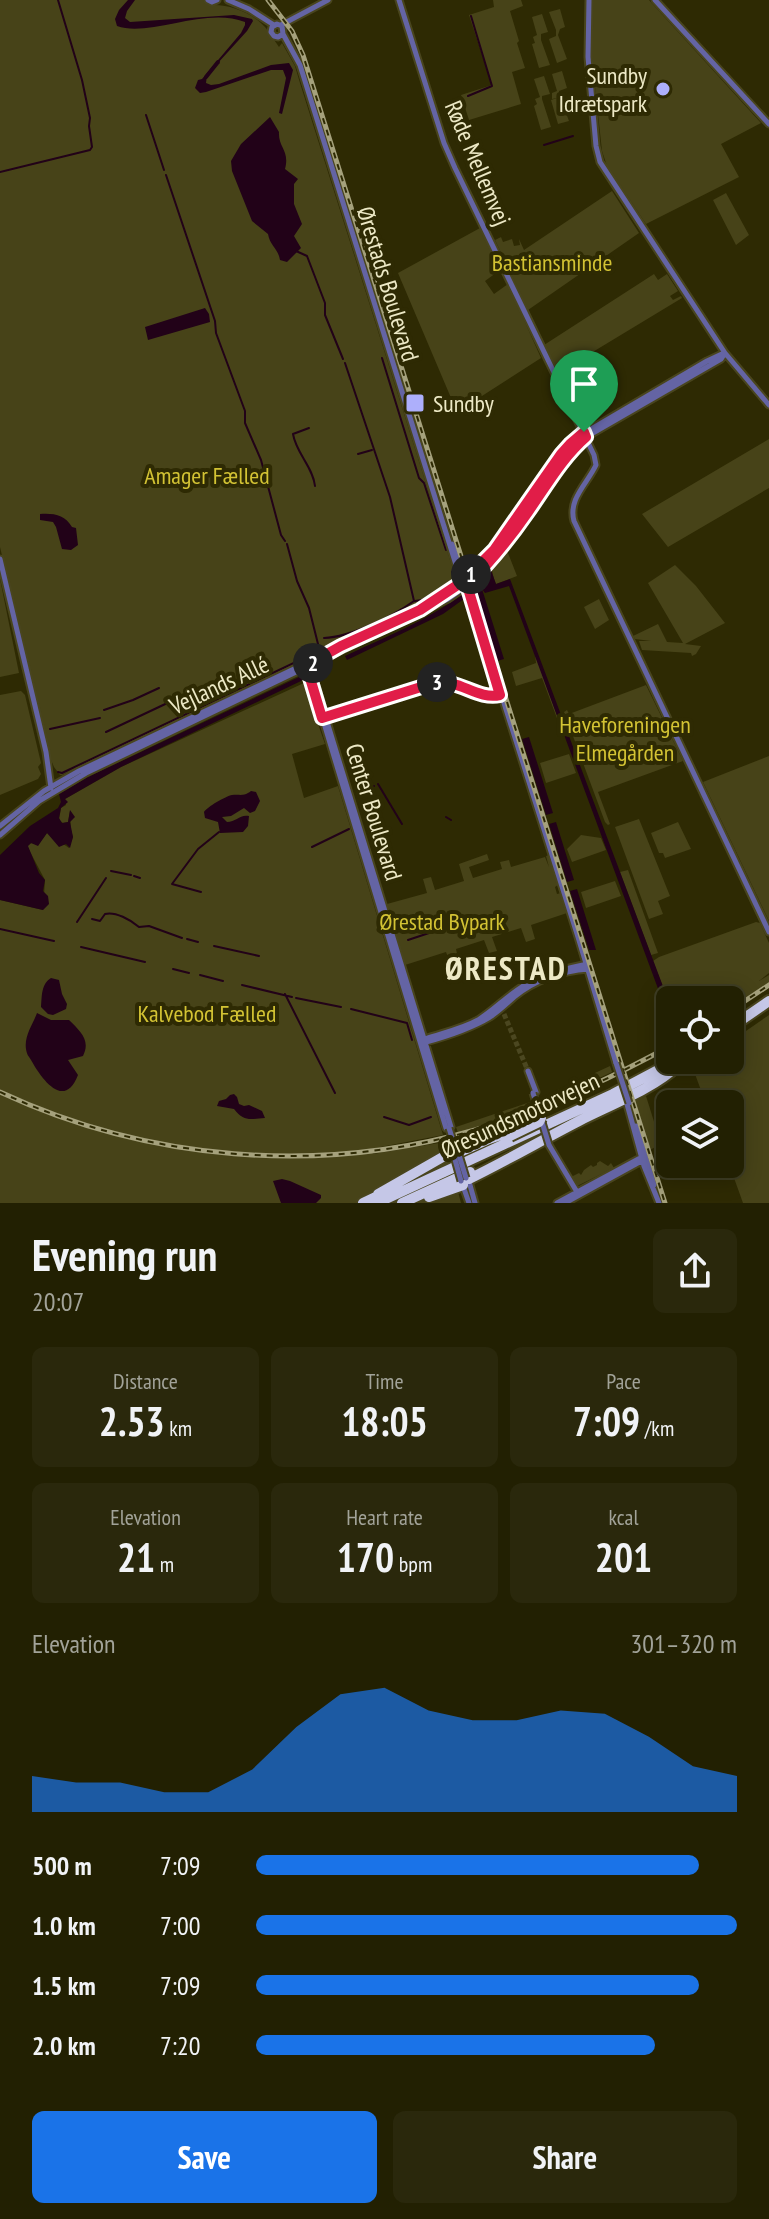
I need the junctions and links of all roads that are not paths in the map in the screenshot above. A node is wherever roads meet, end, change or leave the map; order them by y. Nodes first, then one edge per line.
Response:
1 (208, 0) edge
2 (218, 0) edge
3 (228, 0) edge
4 (328, 0) edge
5 (399, 0) edge
6 (589, 0) edge
7 (655, 0) edge
8 (238, 5) junction
9 (279, 29) junction
10 (769, 124) edge
11 (725, 353) junction
12 (769, 405) edge
13 (585, 434) junction
14 (0, 559) edge
15 (466, 588) junction
16 (308, 665) junction
17 (311, 681) junction
18 (264, 688) junction
19 (500, 695) junction
20 (324, 718) junction
21 (84, 768) junction
22 (50, 773) junction
23 (52, 790) junction
24 (0, 830) edge
25 (769, 932) edge
26 (587, 967) junction
27 (769, 1001) edge
28 (769, 1007) edge
29 (744, 1020) edge
30 (744, 1022) edge
31 (423, 1041) junction
32 (526, 1071) tunnel mouth
33 (656, 1073) edge
34 (653, 1074) junction
35 (658, 1074) edge
36 (664, 1074) edge
37 (534, 1093) junction
38 (541, 1118) junction
39 (449, 1128) junction
40 (549, 1139) junction
41 (457, 1150) junction
42 (645, 1157) junction
43 (467, 1188) edge
44 (578, 1194) junction
45 (418, 1201) edge
46 (363, 1203) edge
47 (377, 1203) edge
48 (389, 1203) edge
49 (402, 1203) edge
50 (557, 1203) edge
51 (565, 1203) edge
52 (659, 1203) edge

1 - 2 street, Ørestads Boulevard
2 - 8 street, Ørestads Boulevard
3 - 8 street, Ørestads Boulevard
4 - 9 street
5 - 13 street, Røde Mellemvej
6 - 11 street
7 - 10 street
8 - 9 street, Ørestads Boulevard
9 - 15 street, Ørestads Boulevard
11 - 12 street
11 - 13 street, Vejlands Allé
13 - 15 street, Vejlands Allé
13 - 15 street, Vejlands Allé
13 - 25 street, Røde Mellemvej
14 - 22 street
15 - 16 street, Vejlands Allé
15 - 16 street, Vejlands Allé
15 - 19 street, Ørestads Boulevard
16 - 17 street, Center Boulevard
16 - 18 street, Vejlands Allé
16 - 20 street, Center Boulevard
16 - 21 street, Vejlands Allé
17 - 18 street, Vejlands Allé
17 - 20 street, Center Boulevard
18 - 23 street, Vejlands Allé
19 - 20 street
19 - 26 street, Ørestads Boulevard
20 - 31 street, Center Boulevard
21 - 22 street
21 - 23 street, Vejlands Allé
22 - 23 street
23 - 24 street, Vejlands Allé
23 - 24 street, Vejlands Allé
26 - 31 street
26 - 42 street, Ørestads Boulevard, bridge
27 - 29 highway
28 - 30 highway
31 - 39 street, Center Boulevard
31 - 39 street, Center Boulevard
32 - 37 street
33 - 34 highway, Øresundsmotorvejen
34 - 41 highway
34 - 47 highway, Øresundsmotorvejen
35 - 48 highway, Øresundsmotorvejen
36 - 43 highway
37 - 38 street, bridge
37 - 40 street, bridge
38 - 40 street, bridge
38 - 46 highway, bridge
39 - 41 street, Center Boulevard, bridge
40 - 44 street
40 - 49 highway
41 - 43 street, Center Boulevard, bridge
41 - 46 highway
42 - 44 street
42 - 52 street, Ørestads Boulevard
43 - 45 highway
44 - 50 street
44 - 51 street

